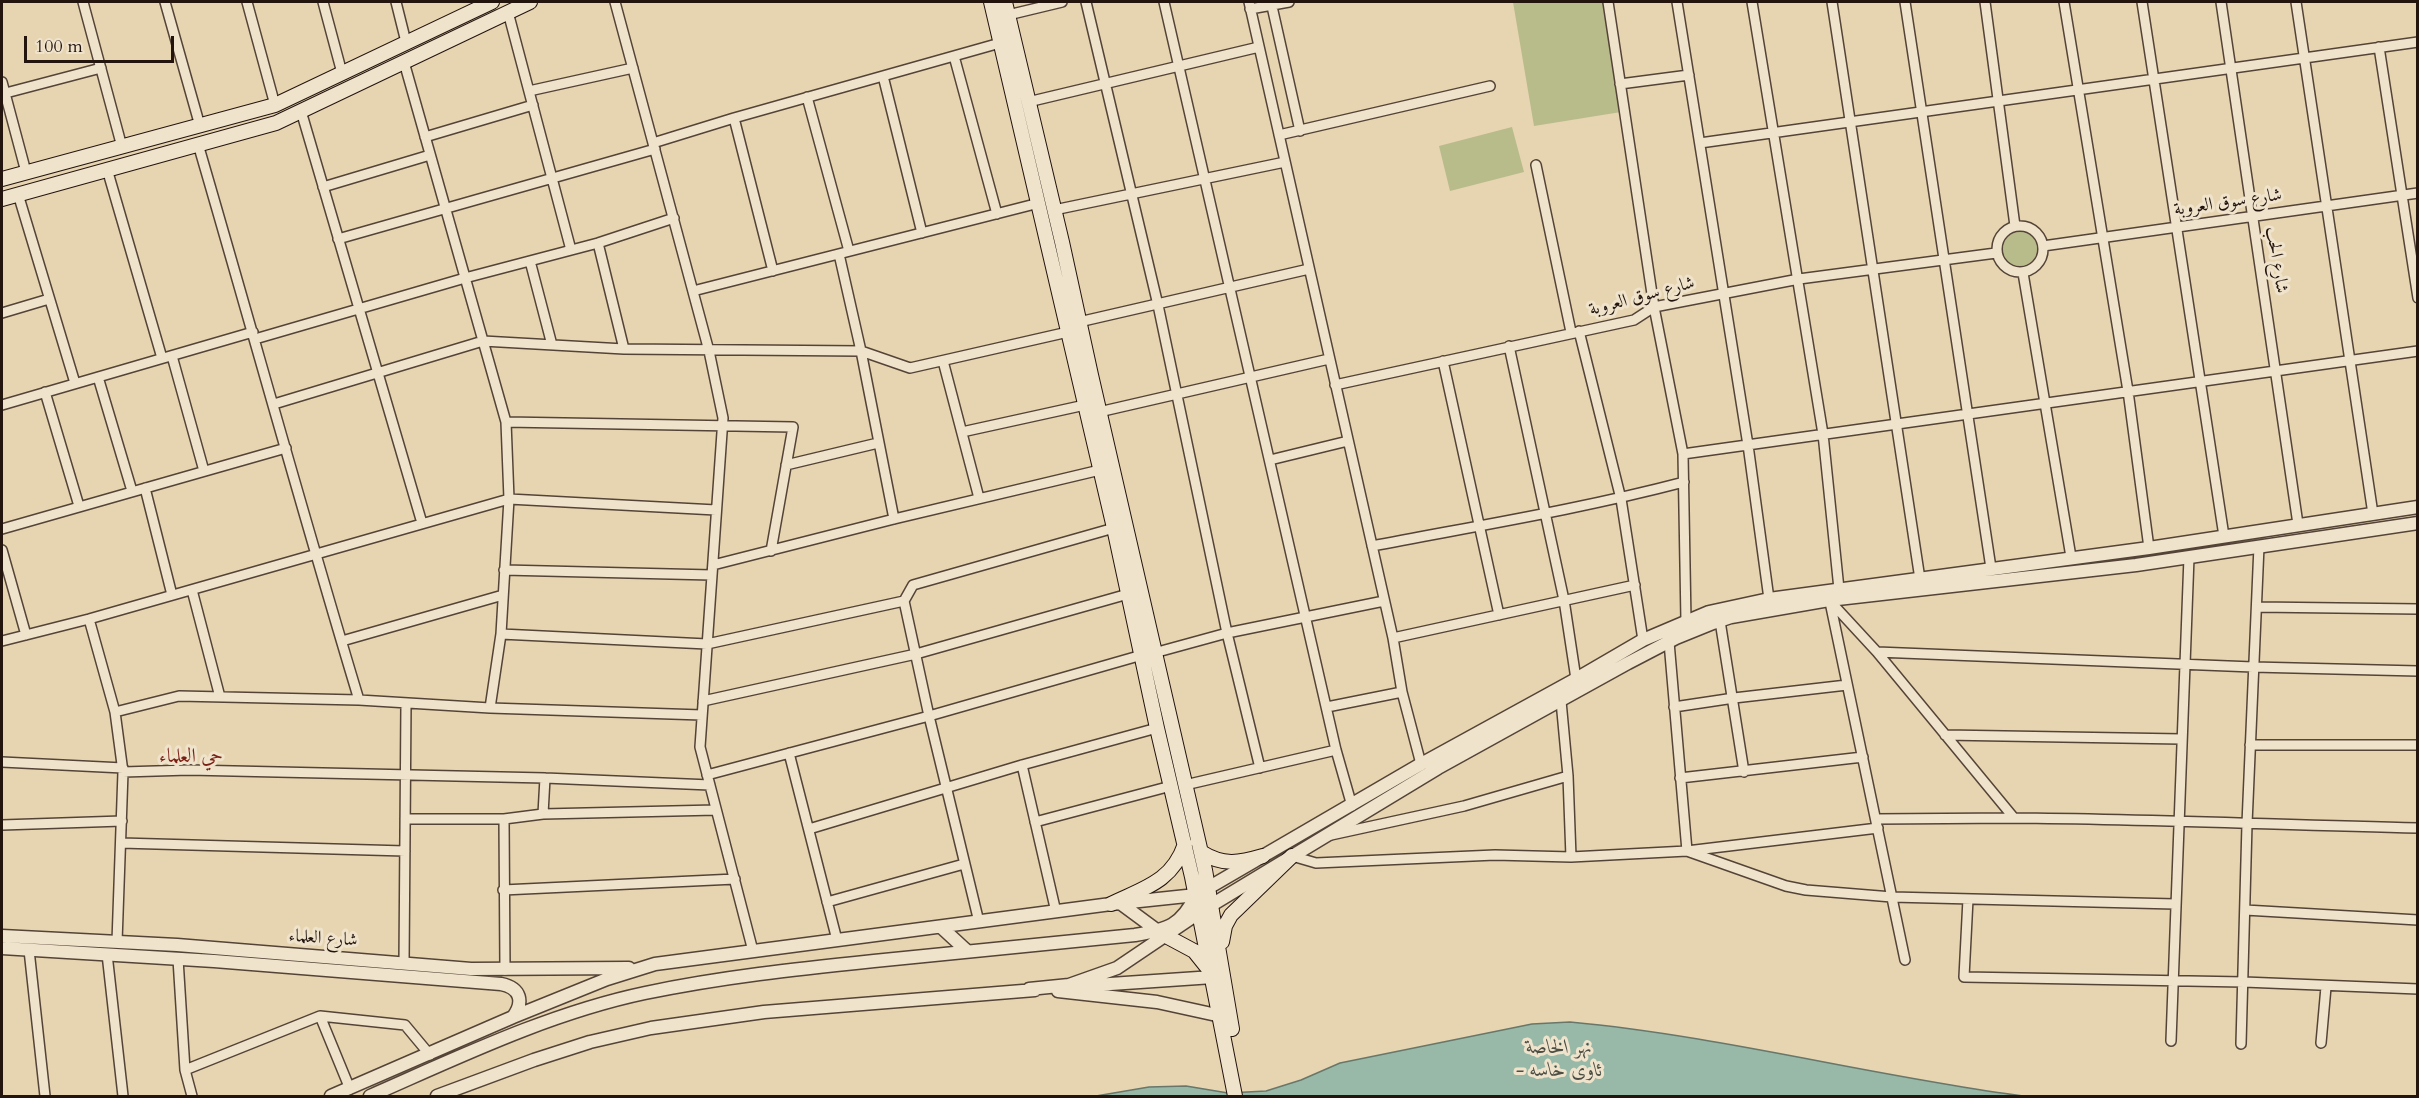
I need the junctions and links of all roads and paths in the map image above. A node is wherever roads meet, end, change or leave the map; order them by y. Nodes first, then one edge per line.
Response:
1 (83, 2) edge
2 (165, 2) edge
3 (247, 2) edge
4 (323, 2) edge
5 (396, 2) edge
6 (492, 2) edge
7 (530, 2) edge
8 (615, 2) edge
9 (991, 2) edge
10 (1062, 2) edge
11 (1086, 2) edge
12 (1164, 2) edge
13 (1289, 2) edge
14 (1608, 2) edge
15 (1677, 2) edge
16 (1752, 2) edge
17 (1832, 2) edge
18 (1905, 2) edge
19 (1985, 2) edge
20 (2064, 2) edge
21 (2142, 2) edge
22 (2222, 2) edge
23 (2296, 2) edge
24 (1272, 3) edge
25 (1250, 5) edge
26 (1006, 8) edge
27 (508, 12) junction
28 (406, 42) junction
29 (2418, 42) edge
30 (1000, 43) junction
31 (1259, 47) junction
32 (2379, 47) junction
33 (954, 56) junction
34 (2305, 58) junction
35 (404, 62) junction
36 (101, 68) junction
37 (633, 68) junction
38 (1178, 68) junction
39 (2230, 69) junction
40 (342, 73) junction
41 (1689, 75) junction
42 (883, 76) junction
43 (2154, 79) junction
44 (2, 82) edge
45 (1106, 84) junction
46 (1620, 84) junction
47 (1490, 86) dead end
48 (2077, 90) junction
49 (529, 91) junction
50 (3, 93) edge
51 (807, 97) junction
52 (1999, 101) junction
53 (1028, 102) junction
54 (275, 105) junction
55 (533, 105) junction
56 (301, 111) junction
57 (1920, 112) junction
58 (734, 118) junction
59 (1852, 122) junction
60 (200, 126) junction
61 (1300, 130) junction
62 (1774, 133) junction
63 (1279, 135) junction
64 (425, 137) junction
65 (1700, 143) junction
66 (198, 144) junction
67 (654, 146) junction
68 (122, 147) junction
69 (430, 155) junction
70 (1285, 162) junction
71 (1536, 165) dead end
72 (107, 169) junction
73 (27, 172) junction
74 (552, 178) junction
75 (1205, 178) junction
76 (2, 179) edge
77 (323, 187) junction
78 (1130, 193) junction
79 (2418, 193) edge
80 (18, 194) junction
81 (2402, 195) junction
82 (2, 199) edge
83 (1039, 203) junction
84 (2327, 206) junction
85 (445, 208) junction
86 (1054, 210) junction
87 (997, 213) junction
88 (2253, 216) junction
89 (674, 219) junction
90 (2016, 226) junction
91 (2176, 227) junction
92 (922, 233) junction
93 (2104, 238) junction
94 (338, 239) junction
95 (598, 243) junction
96 (2043, 246) junction
97 (571, 250) junction
98 (849, 251) junction
99 (1996, 253) junction
100 (838, 254) junction
101 (1945, 260) junction
102 (530, 261) junction
103 (1309, 269) junction
104 (1874, 269) junction
105 (773, 271) junction
106 (2023, 273) junction
107 (465, 278) junction
108 (1799, 279) junction
109 (1231, 288) junction
110 (693, 291) junction
111 (1722, 294) junction
112 (2418, 298) edge
113 (49, 299) junction
114 (1158, 305) junction
115 (1654, 308) junction
116 (359, 309) junction
117 (2, 313) edge
118 (1079, 322) junction
119 (1068, 332) junction
120 (1575, 332) junction
121 (254, 336) junction
122 (483, 341) junction
123 (552, 345) junction
124 (1509, 346) junction
125 (624, 349) junction
126 (709, 351) junction
127 (861, 351) junction
128 (2418, 351) edge
129 (167, 357) junction
130 (1329, 358) junction
131 (943, 360) junction
132 (2350, 360) junction
133 (1443, 361) junction
134 (2276, 371) junction
135 (378, 372) junction
136 (1251, 376) junction
137 (98, 377) junction
138 (2200, 381) junction
139 (75, 383) junction
140 (1335, 385) junction
141 (2128, 391) junction
142 (45, 392) junction
143 (1176, 394) junction
144 (2045, 403) junction
145 (274, 404) junction
146 (2, 405) edge
147 (1085, 405) junction
148 (1099, 412) junction
149 (1967, 414) junction
150 (506, 422) junction
151 (1896, 424) junction
152 (723, 425) junction
153 (962, 432) junction
154 (1823, 434) junction
155 (1348, 441) junction
156 (878, 443) junction
157 (1748, 445) junction
158 (286, 447) junction
159 (1683, 454) junction
160 (1270, 460) junction
161 (786, 465) junction
162 (1100, 470) junction
163 (204, 471) junction
164 (1684, 482) junction
165 (145, 488) junction
166 (132, 491) junction
167 (979, 498) junction
168 (509, 499) junction
169 (1621, 499) junction
170 (79, 507) junction
171 (2418, 507) edge
172 (716, 510) junction
173 (1546, 514) junction
174 (2373, 514) junction
175 (894, 519) junction
176 (422, 523) junction
177 (2418, 523) edge
178 (2298, 524) junction
179 (1480, 526) junction
180 (1114, 528) junction
181 (2, 529) edge
182 (2224, 536) junction
183 (1372, 546) junction
184 (2259, 546) junction
185 (2149, 548) junction
186 (2, 550) edge
187 (771, 551) junction
188 (2109, 553) junction
189 (315, 554) junction
190 (2071, 557) junction
191 (2189, 557) junction
192 (2111, 567) junction
193 (1991, 568) junction
194 (504, 570) junction
195 (712, 570) junction
196 (1920, 579) junction
197 (1635, 585) junction
198 (192, 590) junction
199 (1839, 590) junction
200 (1128, 594) junction
201 (172, 595) junction
202 (503, 595) junction
203 (1769, 599) junction
204 (1564, 600) junction
205 (1829, 600) junction
206 (904, 601) junction
207 (1384, 601) junction
208 (2257, 607) junction
209 (2418, 609) edge
210 (1498, 615) junction
211 (1306, 618) junction
212 (89, 619) junction
213 (1686, 621) junction
214 (1720, 621) junction
215 (1227, 633) junction
216 (501, 634) junction
217 (26, 635) junction
218 (1393, 638) junction
219 (1643, 640) junction
220 (2, 641) edge
221 (342, 641) junction
222 (1669, 642) junction
223 (707, 644) junction
224 (1876, 652) junction
225 (916, 654) junction
226 (1148, 654) junction
227 (2185, 663) junction
228 (2253, 667) junction
229 (2418, 671) edge
230 (1576, 679) junction
231 (1847, 685) junction
232 (1402, 692) junction
233 (220, 697) junction
234 (1734, 698) junction
235 (359, 700) junction
236 (703, 701) junction
237 (1561, 701) junction
238 (406, 703) junction
239 (1674, 706) junction
240 (1327, 707) junction
241 (490, 708) junction
242 (115, 712) junction
243 (702, 715) junction
244 (929, 716) junction
245 (1157, 728) junction
246 (1945, 735) junction
247 (2181, 739) junction
248 (2250, 745) junction
249 (2418, 745) edge
250 (1336, 750) junction
251 (789, 753) junction
252 (1863, 757) junction
253 (2, 762) edge
254 (1421, 764) junction
255 (1022, 765) junction
256 (1260, 768) junction
257 (123, 770) junction
258 (1744, 772) junction
259 (707, 774) junction
260 (405, 776) junction
261 (1568, 776) junction
262 (545, 778) junction
263 (1680, 778) junction
264 (710, 785) junction
265 (1178, 786) junction
266 (946, 788) junction
267 (1352, 806) junction
268 (716, 810) junction
269 (543, 814) junction
270 (2014, 818) junction
271 (405, 819) junction
272 (504, 819) junction
273 (2178, 820) junction
274 (122, 821) junction
275 (1035, 822) junction
276 (1877, 823) junction
277 (2247, 824) junction
278 (2, 825) edge
279 (2418, 828) edge
280 (809, 829) junction
281 (1321, 838) junction
282 (121, 843) junction
283 (1185, 844) junction
284 (405, 851) junction
285 (1687, 851) junction
286 (1201, 852) junction
287 (1263, 856) junction
288 (1292, 856) junction
289 (1571, 857) junction
290 (964, 864) junction
291 (735, 879) junction
292 (503, 890) junction
293 (1202, 892) junction
294 (1892, 897) junction
295 (1968, 899) junction
296 (828, 902) junction
297 (1115, 903) junction
298 (2175, 904) junction
299 (1206, 908) junction
300 (2245, 910) junction
301 (1056, 912) junction
302 (2418, 920) edge
303 (980, 922) junction
304 (941, 927) junction
305 (1162, 935) junction
306 (2, 936) edge
307 (837, 940) junction
308 (117, 942) junction
309 (2, 948) edge
310 (29, 950) junction
311 (753, 951) junction
312 (967, 951) junction
313 (107, 954) junction
314 (1221, 956) junction
315 (178, 959) junction
316 (1905, 960) dead end
317 (404, 964) junction
318 (642, 967) junction
319 (505, 970) junction
320 (1213, 977) junction
321 (2172, 982) junction
322 (2244, 982) junction
323 (2326, 987) junction
324 (1029, 989) junction
325 (2418, 989) edge
326 (320, 1016) junction
327 (1221, 1016) junction
328 (513, 1017) junction
329 (2170, 1041) dead end
330 (455, 1043) junction
331 (2321, 1043) dead end
332 (2241, 1044) dead end
333 (430, 1055) junction
334 (460, 1055) junction
335 (185, 1070) junction
336 (1235, 1076) junction
337 (350, 1089) junction
338 (45, 1096) edge
339 (123, 1096) edge
340 (192, 1096) edge
341 (331, 1096) edge
342 (370, 1096) edge
343 (437, 1096) edge
344 (1235, 1096) edge
345 (1242, 1096) edge

1 - 36 street
2 - 60 street
3 - 54 street
4 - 40 street
5 - 28 street
6 - 28 main road
7 - 27 main road
8 - 37 street
9 - 30 main road
10 - 26 street
11 - 45 street
12 - 38 street
13 - 24 street
14 - 46 street
15 - 41 street
16 - 62 street
17 - 59 street
18 - 57 street
19 - 52 street
20 - 48 street
21 - 43 street
22 - 39 street, شارع الحب
23 - 34 street
24 - 25 street
24 - 61 street
25 - 31 street
26 - 53 main road
27 - 35 main road
27 - 49 street
28 - 40 main road
29 - 32 street
30 - 33 street
30 - 83 main road
31 - 38 street
31 - 63 street
32 - 34 street
32 - 81 street
33 - 42 street
33 - 87 street
34 - 39 street
34 - 84 street
35 - 56 main road
35 - 64 street
36 - 50 street
36 - 68 street
37 - 49 street
37 - 67 street
38 - 45 street
38 - 75 street
39 - 43 street
39 - 88 street, شارع الحب
40 - 54 main road
41 - 46 street
41 - 65 street
42 - 51 street
42 - 92 street
43 - 48 street
43 - 91 street
44 - 50 street
45 - 53 street
45 - 78 street
46 - 115 street
47 - 61 street
48 - 52 street
48 - 93 street
49 - 55 street
50 - 73 street
51 - 58 street
51 - 98 street
52 - 57 street
52 - 90 street
53 - 86 main road
54 - 60 main road
55 - 64 street
55 - 74 street
56 - 66 main road
56 - 77 street
57 - 59 street
57 - 101 street
58 - 67 street
58 - 105 street
59 - 62 street
59 - 104 street
60 - 68 main road
61 - 63 street
62 - 65 street
62 - 108 street
63 - 70 street
64 - 69 street
65 - 111 street
66 - 72 main road
66 - 121 street
67 - 74 street
67 - 89 street
68 - 73 main road
69 - 77 street
69 - 85 street
70 - 75 street
70 - 103 street
71 - 120 street
72 - 80 main road
72 - 129 street
73 - 76 main road
74 - 85 street
74 - 97 street
75 - 78 street
75 - 109 street
77 - 94 street
78 - 86 street
78 - 114 street
79 - 81 street, شارع سوق العروبة
80 - 82 main road
80 - 113 street
81 - 84 street, شارع سوق العروبة
81 - 112 street
83 - 87 street
83 - 119 main road
84 - 88 street, شارع سوق العروبة
84 - 132 street
85 - 94 street
85 - 107 street
86 - 118 main road
87 - 92 street
88 - 91 street, شارع سوق العروبة
88 - 134 street, شارع الحب
89 - 95 street
89 - 110 street
90 - 96 street
90 - 99 street
91 - 93 street, شارع سوق العروبة
91 - 138 street
92 - 98 street
93 - 96 street, شارع سوق العروبة
93 - 141 street
94 - 116 street
95 - 97 street
95 - 125 street
96 - 106 street
97 - 102 street
98 - 100 street
99 - 101 street, شارع سوق العروبة
99 - 106 street
100 - 105 street
100 - 127 street
101 - 104 street, شارع سوق العروبة
101 - 149 street
102 - 107 street
102 - 123 street
103 - 109 street
103 - 130 street
104 - 108 street, شارع سوق العروبة
104 - 151 street
105 - 110 street
106 - 144 street
107 - 116 street
107 - 122 street
108 - 111 street, شارع سوق العروبة
108 - 154 street
109 - 114 street
109 - 136 street
110 - 126 street
111 - 115 street, شارع سوق العروبة
111 - 157 street
113 - 117 street
113 - 139 street
114 - 118 street
114 - 143 street
115 - 120 street, شارع سوق العروبة
115 - 159 street
116 - 121 street
116 - 135 street
118 - 148 main road
119 - 131 street
119 - 147 main road
120 - 124 street, شارع سوق العروبة
120 - 169 street
121 - 129 street
121 - 145 street
122 - 123 street
122 - 135 street
122 - 150 street
123 - 125 street
124 - 133 street, شارع سوق العروبة
124 - 173 street
125 - 126 street
126 - 127 street
126 - 152 street
127 - 131 street
127 - 156 street
128 - 132 street
129 - 137 street
129 - 163 street
130 - 136 street
130 - 140 street
131 - 153 street
132 - 134 street
132 - 174 street
133 - 140 street, شارع سوق العروبة
133 - 179 street
134 - 138 street
134 - 178 street, شارع الحب
135 - 145 street
135 - 176 street
136 - 143 street
136 - 160 street
137 - 139 street
137 - 166 street
138 - 141 street
138 - 182 street
139 - 142 street
140 - 155 street
141 - 144 street
141 - 185 street
142 - 146 street
142 - 170 street
143 - 148 street
143 - 215 street
144 - 149 street
144 - 190 street
145 - 158 street
147 - 153 street
147 - 162 main road
148 - 226 main road
149 - 151 street
149 - 193 street
150 - 152 street
150 - 168 street
151 - 154 street
151 - 196 street
152 - 161 street
152 - 172 street
153 - 167 street
154 - 157 street
154 - 199 street
155 - 160 street
155 - 183 street
156 - 161 street
156 - 175 street
157 - 159 street
157 - 203 street
158 - 163 street
158 - 189 street
159 - 164 street
160 - 211 street
161 - 187 street
162 - 167 street
162 - 180 main road
163 - 165 street
164 - 169 street
164 - 213 street
165 - 166 street
165 - 201 street
166 - 170 street
167 - 175 street
168 - 172 street
168 - 176 street
168 - 194 street
169 - 173 street
169 - 197 street
170 - 181 street
171 - 174 street
172 - 195 street
173 - 179 street
173 - 204 street
174 - 178 street
175 - 187 street
176 - 189 street
177 - 184 street
178 - 182 street
179 - 183 street
179 - 210 street
180 - 200 main road
180 - 206 street
182 - 185 street
183 - 207 street
184 - 191 street
184 - 208 street
185 - 188 street
186 - 217 street
187 - 195 street
188 - 190 street
188 - 192 street
189 - 198 street
189 - 221 street
190 - 193 street
191 - 192 street
191 - 227 street
192 - 205 street
193 - 196 street
194 - 195 street
194 - 202 street
195 - 223 street
196 - 199 street
197 - 204 street
197 - 219 street
198 - 201 street
198 - 233 street
199 - 203 street
200 - 225 street
200 - 226 main road
201 - 212 street
202 - 216 street
202 - 221 street
203 - 213 street
204 - 210 street
204 - 230 street
205 - 214 street
205 - 224 street
205 - 231 street
206 - 223 street
206 - 225 street
207 - 211 street
207 - 218 street
208 - 209 street
208 - 228 street
210 - 218 street
211 - 215 street
211 - 240 street
212 - 217 street
212 - 242 street
213 - 219 street
214 - 222 street
214 - 234 street
215 - 226 street
215 - 256 street
216 - 223 street
216 - 241 street
217 - 220 street
218 - 232 street
219 - 230 street
221 - 235 street
222 - 237 street
222 - 239 street
223 - 236 street
224 - 227 street
224 - 246 street
225 - 236 street
225 - 244 street
226 - 244 street
226 - 245 main road
226 - 265 main road
227 - 228 street
227 - 247 street
228 - 229 street
228 - 248 street
230 - 254 street
231 - 234 street
231 - 252 street
232 - 240 street
232 - 254 street
233 - 235 street
233 - 242 street
234 - 239 street
234 - 258 street
235 - 238 street
236 - 243 street
237 - 261 street
237 - 281 street
238 - 241 street
238 - 260 street
239 - 263 street
240 - 250 street
241 - 243 street
242 - 257 street
243 - 259 street
244 - 251 street
244 - 266 street
245 - 255 street
245 - 265 main road
246 - 247 street
246 - 270 street
247 - 273 street
248 - 249 street
248 - 277 street
250 - 256 street
250 - 267 street
251 - 259 street
251 - 280 street
252 - 258 street
252 - 276 street
253 - 257 street
254 - 267 street
255 - 266 street
255 - 275 street
256 - 265 street
257 - 260 street
257 - 274 street
258 - 263 street
259 - 264 street
260 - 262 street
260 - 271 street
261 - 281 street
261 - 289 street
262 - 264 street
262 - 269 street
263 - 285 street
264 - 268 street
265 - 275 street
265 - 283 main road
265 - 286 main road
266 - 280 street
266 - 290 street
267 - 287 street
268 - 269 street
268 - 291 street
269 - 272 street
270 - 273 street
270 - 276 street
271 - 272 street
271 - 284 street
272 - 292 street
273 - 277 street
273 - 298 street
274 - 278 street
274 - 282 street
275 - 301 street
276 - 285 street
276 - 294 street
277 - 279 street
277 - 300 street
280 - 296 street
281 - 288 street
282 - 284 street
282 - 308 street
283 - 293 main road
283 - 297 main road
284 - 317 street
285 - 289 street
285 - 294 street
286 - 287 main road
286 - 293 main road
287 - 293 street
288 - 289 street
288 - 299 street
288 - 314 main road
290 - 296 street
290 - 303 street
291 - 292 street
291 - 311 street
292 - 319 street
293 - 297 street
293 - 299 main road
293 - 305 street
294 - 295 street
294 - 316 street
295 - 298 street
295 - 321 street
296 - 307 street
297 - 301 street
297 - 305 street
298 - 321 street
299 - 305 street
299 - 314 main road
299 - 320 main road
300 - 302 street
300 - 322 street
301 - 303 street
303 - 304 street
304 - 307 street
304 - 312 street
305 - 312 street
305 - 320 main road
305 - 324 street
306 - 308 street, شارع العلماء
307 - 311 street
308 - 317 street, شارع العلماء
309 - 310 street, شارع العلماء
310 - 313 street, شارع العلماء
310 - 338 street
311 - 318 street
312 - 334 street
313 - 315 street, شارع العلماء
313 - 339 street
314 - 336 main road
315 - 328 street, شارع العلماء
315 - 335 street
317 - 319 street, شارع العلماء
318 - 319 street, شارع العلماء
318 - 328 street
320 - 324 street
320 - 327 main road
321 - 322 street
321 - 329 street
322 - 323 street
322 - 332 street
323 - 325 street
323 - 331 street
324 - 327 street
324 - 343 street
326 - 333 street
326 - 335 street
326 - 337 street
327 - 336 main road
328 - 330 street
330 - 333 street
330 - 334 street
333 - 337 street
334 - 342 street
335 - 340 street
336 - 344 main road
336 - 345 main road
337 - 341 street

